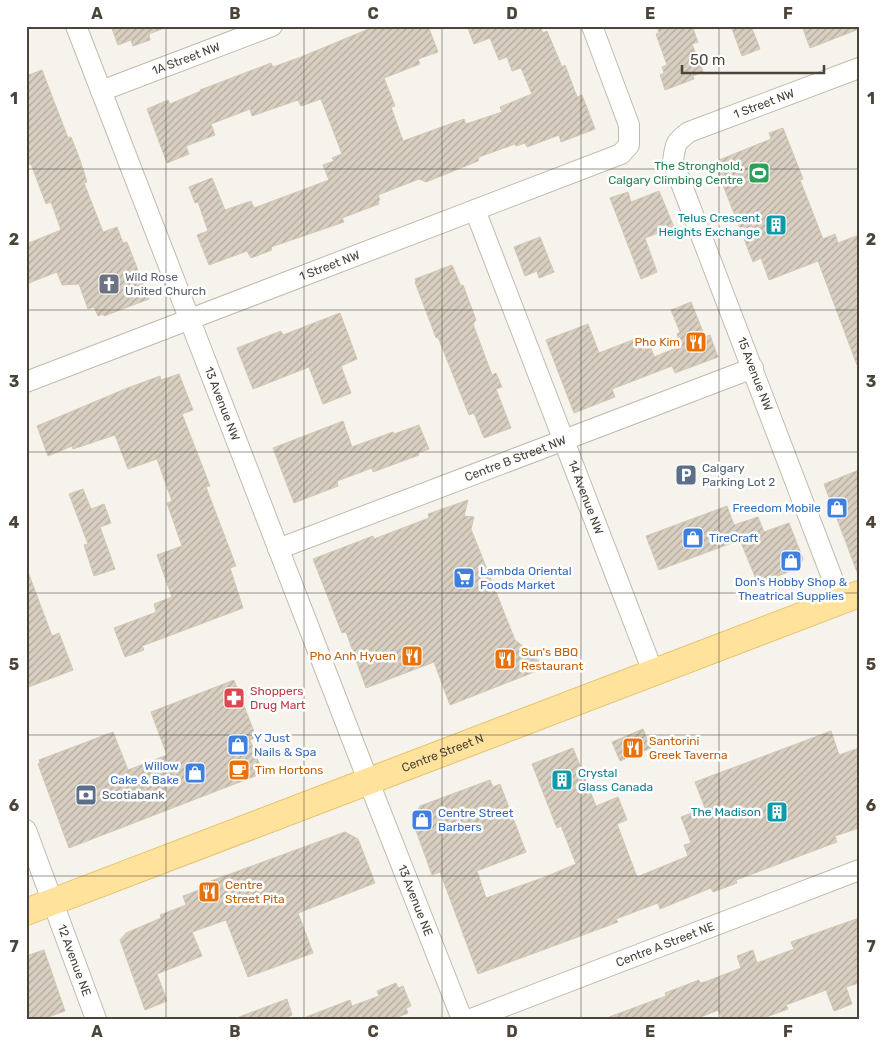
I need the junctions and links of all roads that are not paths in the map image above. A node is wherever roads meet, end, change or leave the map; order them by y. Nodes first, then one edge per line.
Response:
1 (76, 26) edge
2 (272, 26) edge
3 (592, 26) edge
4 (859, 68) edge
5 (101, 91) junction
6 (674, 146) joint
7 (475, 210) junction
8 (190, 320) junction
9 (753, 368) junction
10 (26, 382) edge
11 (564, 440) junction
12 (278, 549) junction
13 (850, 597) edge
14 (653, 672) junction
15 (368, 781) junction
16 (26, 830) edge
17 (859, 870) edge
18 (53, 902) junction
19 (26, 912) edge
20 (96, 1019) edge
21 (462, 1019) edge
22 (471, 1019) edge

1 - 5 street, 13 Avenue NW
2 - 5 street, 1A Street NW
3 - 7 street, 1 Street NW
4 - 6 street, 1 Street NW
5 - 8 street, 13 Avenue NW
6 - 9 street, 15 Avenue NW
7 - 8 street, 1 Street NW
7 - 11 street, 14 Avenue NW
8 - 10 street, 1 Street NW
8 - 12 street, 13 Avenue NW
9 - 11 street, Centre B Street NW
9 - 13 street, 15 Avenue NW
11 - 12 street, Centre B Street NW
11 - 14 street, 14 Avenue NW
12 - 15 street, 13 Avenue NW
13 - 14 main road, Centre Street N
14 - 15 main road, Centre Street N
15 - 18 main road, Centre Street N
15 - 21 street, 13 Avenue NE
16 - 18 street, 12 Avenue NE
17 - 22 street, Centre A Street NE
18 - 19 main road, Centre Street N
18 - 20 street, 12 Avenue NE

